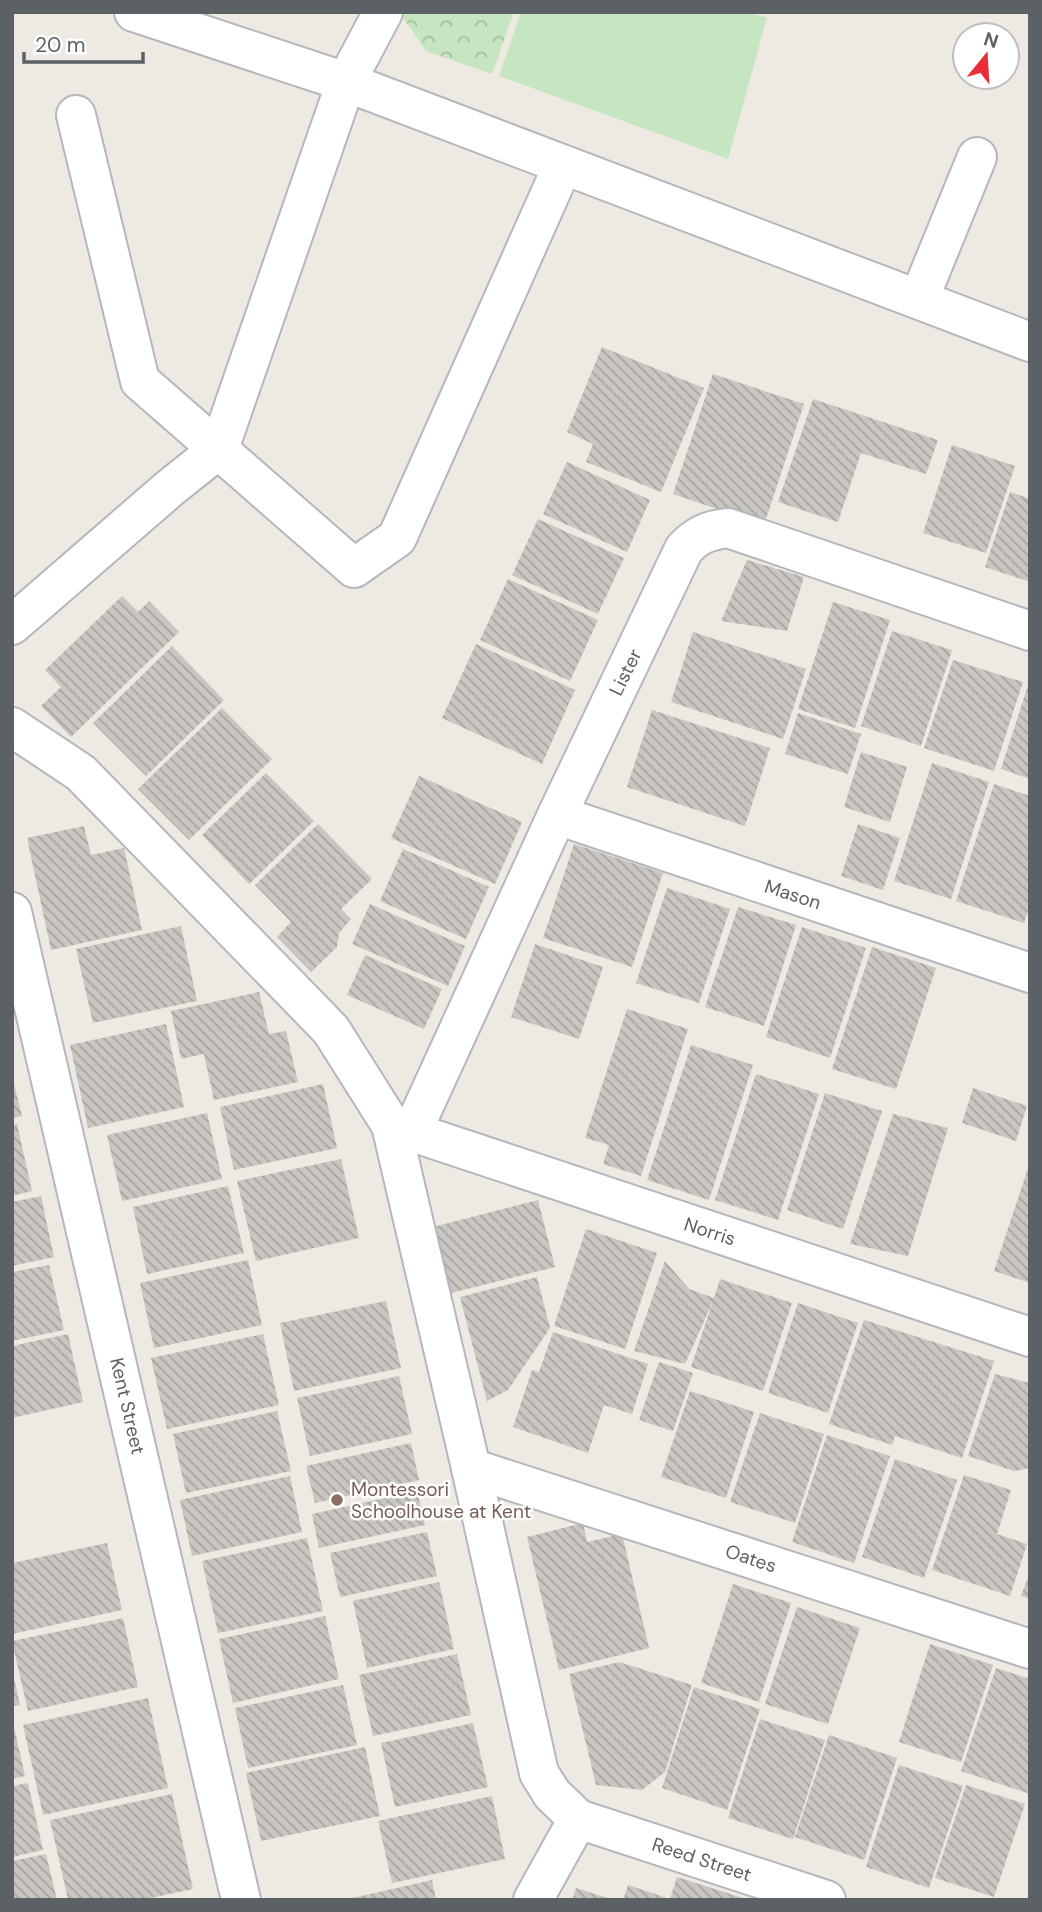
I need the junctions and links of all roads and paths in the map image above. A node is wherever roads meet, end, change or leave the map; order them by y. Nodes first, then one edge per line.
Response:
1 (134, 12) edge
2 (383, 12) edge
3 (346, 82) junction
4 (76, 115) dead end
5 (977, 156) dead end
6 (563, 165) junction
7 (919, 299) junction
8 (1030, 342) edge
9 (219, 449) junction
10 (12, 625) edge
11 (1030, 631) edge
12 (12, 727) edge
13 (557, 815) junction
14 (12, 912) edge
15 (1030, 973) edge
16 (401, 1128) junction
17 (1030, 1337) edge
18 (471, 1468) junction
19 (1030, 1649) edge
20 (578, 1819) junction
21 (241, 1900) edge
22 (533, 1900) edge
23 (826, 1900) edge

1 - 3 street
2 - 3 street
3 - 6 street
3 - 9 street
4 - 9 street
5 - 7 street
6 - 7 street
6 - 9 street
7 - 8 street
9 - 10 street
11 - 13 street, Lister
12 - 16 street
13 - 15 street, Mason
13 - 16 street, Lister
14 - 21 street, Kent Street
16 - 17 street, Norris
16 - 18 street
18 - 19 street, Oates
18 - 20 street
20 - 22 street
20 - 23 street, Reed Street

